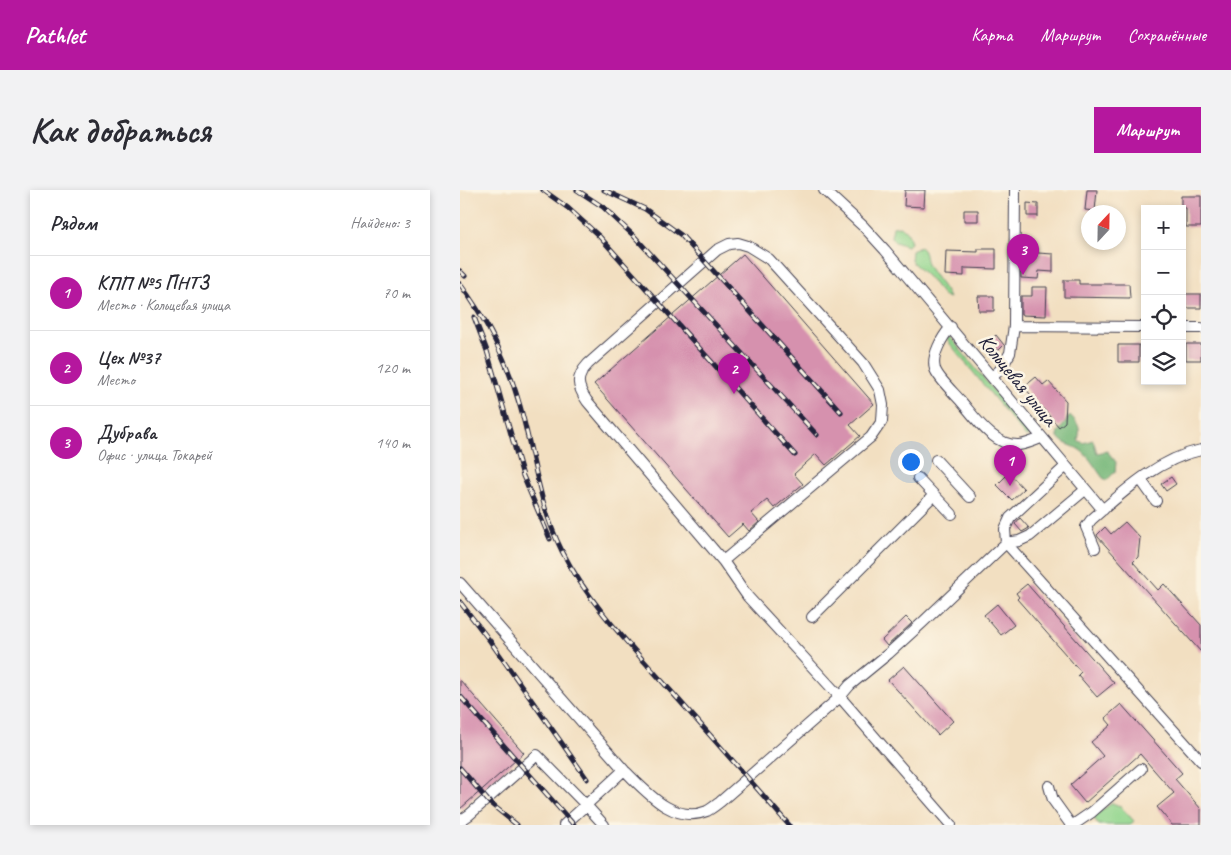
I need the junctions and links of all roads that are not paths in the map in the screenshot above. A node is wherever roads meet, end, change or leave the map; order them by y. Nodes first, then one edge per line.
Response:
1 (1015, 190) edge
2 (826, 191) edge
3 (1014, 326) junction
4 (950, 327) junction
5 (1141, 327) edge
6 (1186, 328) edge
7 (1201, 328) edge
8 (992, 377) junction
9 (1041, 438) junction
10 (1201, 450) edge
11 (936, 460) dead end
12 (1065, 467) junction
13 (918, 478) dead end
14 (1141, 480) junction
15 (1085, 490) junction
16 (934, 495) junction
17 (970, 497) dead end
18 (1156, 501) dead end
19 (1103, 510) junction
20 (952, 514) dead end
21 (1006, 543) junction
22 (1095, 548) dead end
23 (723, 561) junction
24 (460, 583) edge
25 (812, 617) dead end
26 (922, 623) junction
27 (929, 631) dead end
28 (840, 697) junction
29 (1201, 761) edge
30 (1141, 769) dead end
31 (624, 770) junction
32 (1049, 786) dead end
33 (586, 806) junction
34 (460, 821) edge
35 (564, 825) edge
36 (604, 825) edge
37 (951, 825) edge
38 (1072, 825) edge

1 - 3 street
2 - 4 street, Кольцевая улица
3 - 5 street
3 - 8 street
4 - 8 street, Кольцевая улица
4 - 9 street
6 - 7 street
8 - 9 street, Кольцевая улица
9 - 12 street, Кольцевая улица
10 - 14 street
11 - 17 street
12 - 15 street, Кольцевая улица
12 - 21 street
13 - 16 street
14 - 18 street
14 - 19 street
15 - 19 street, Кольцевая улица
15 - 21 street
16 - 20 street
16 - 25 street
19 - 22 street
21 - 26 street
21 - 29 street
23 - 23 street
23 - 28 street
24 - 31 street
26 - 27 street
26 - 28 street
28 - 31 street
28 - 37 street
30 - 38 street
31 - 33 street
32 - 38 street
33 - 34 street
33 - 35 street
33 - 36 street

